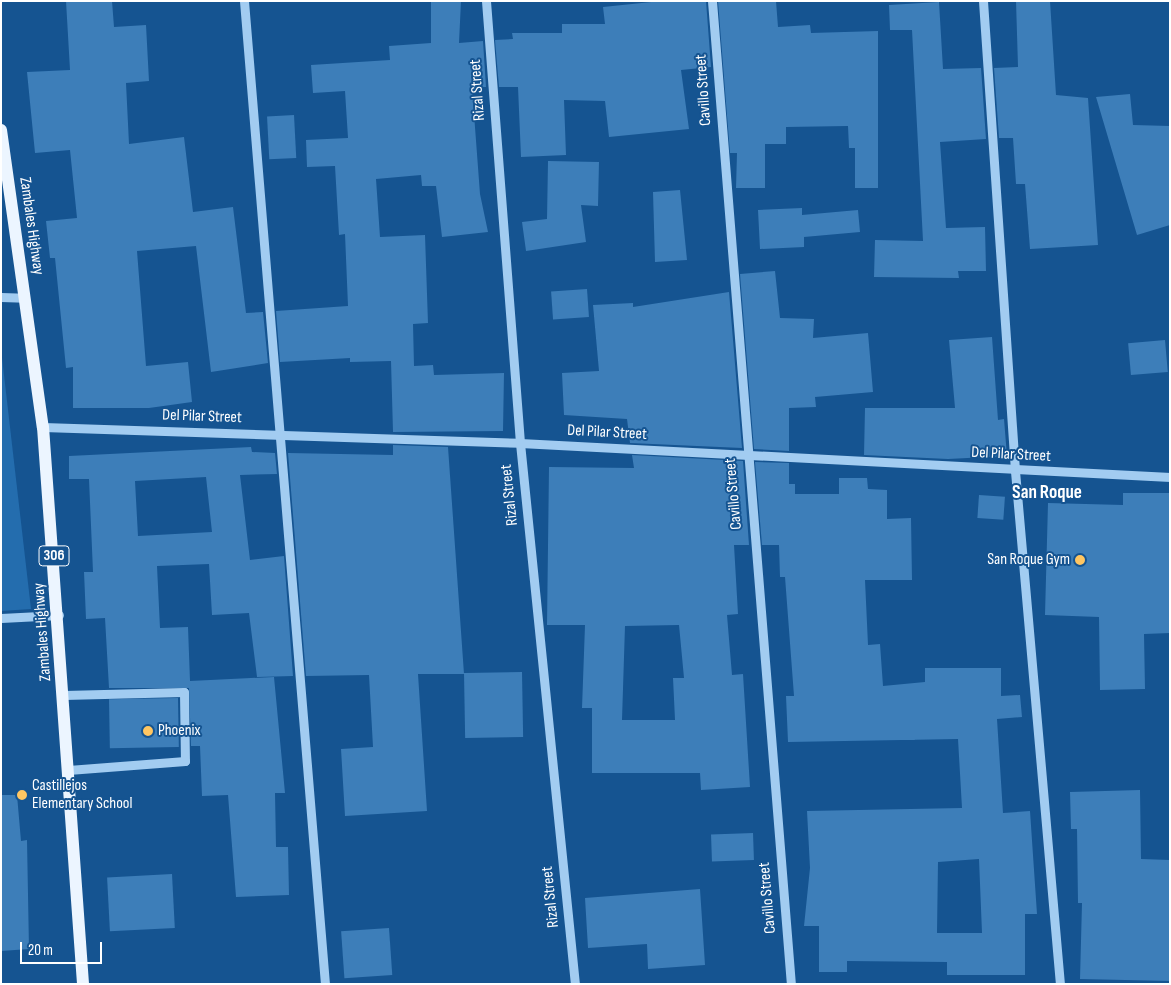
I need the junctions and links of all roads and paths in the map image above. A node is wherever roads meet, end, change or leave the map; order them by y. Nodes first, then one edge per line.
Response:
1 (244, 1) edge
2 (486, 1) edge
3 (712, 1) edge
4 (983, 1) edge
5 (1, 130) edge
6 (1, 297) edge
7 (24, 298) junction
8 (42, 427) junction
9 (280, 435) junction
10 (520, 443) junction
11 (746, 456) junction
12 (1015, 471) junction
13 (1170, 477) edge
14 (59, 615) junction
15 (1, 618) edge
16 (64, 695) junction
17 (68, 770) junction
18 (83, 984) edge
19 (325, 984) edge
20 (575, 984) edge
21 (791, 984) edge
22 (1060, 984) edge

1 - 9 street
2 - 10 street, Rizal Street
3 - 11 street, Cavillo Street
4 - 12 street
5 - 7 main road, Zambales Highway / 306
6 - 7 street
7 - 8 main road, Zambales Highway / 306
8 - 9 street, Del Pilar Street
8 - 14 main road, Zambales Highway / 306
9 - 10 street, Del Pilar Street
9 - 19 street
10 - 11 street, Del Pilar Street
10 - 20 street, Rizal Street
11 - 12 street, Del Pilar Street
11 - 21 street, Cavillo Street
12 - 13 street, Del Pilar Street
12 - 22 street
14 - 15 street
14 - 16 main road, Zambales Highway / 306
16 - 17 main road, Zambales Highway / 306
16 - 17 street
17 - 18 main road, Zambales Highway / 306

